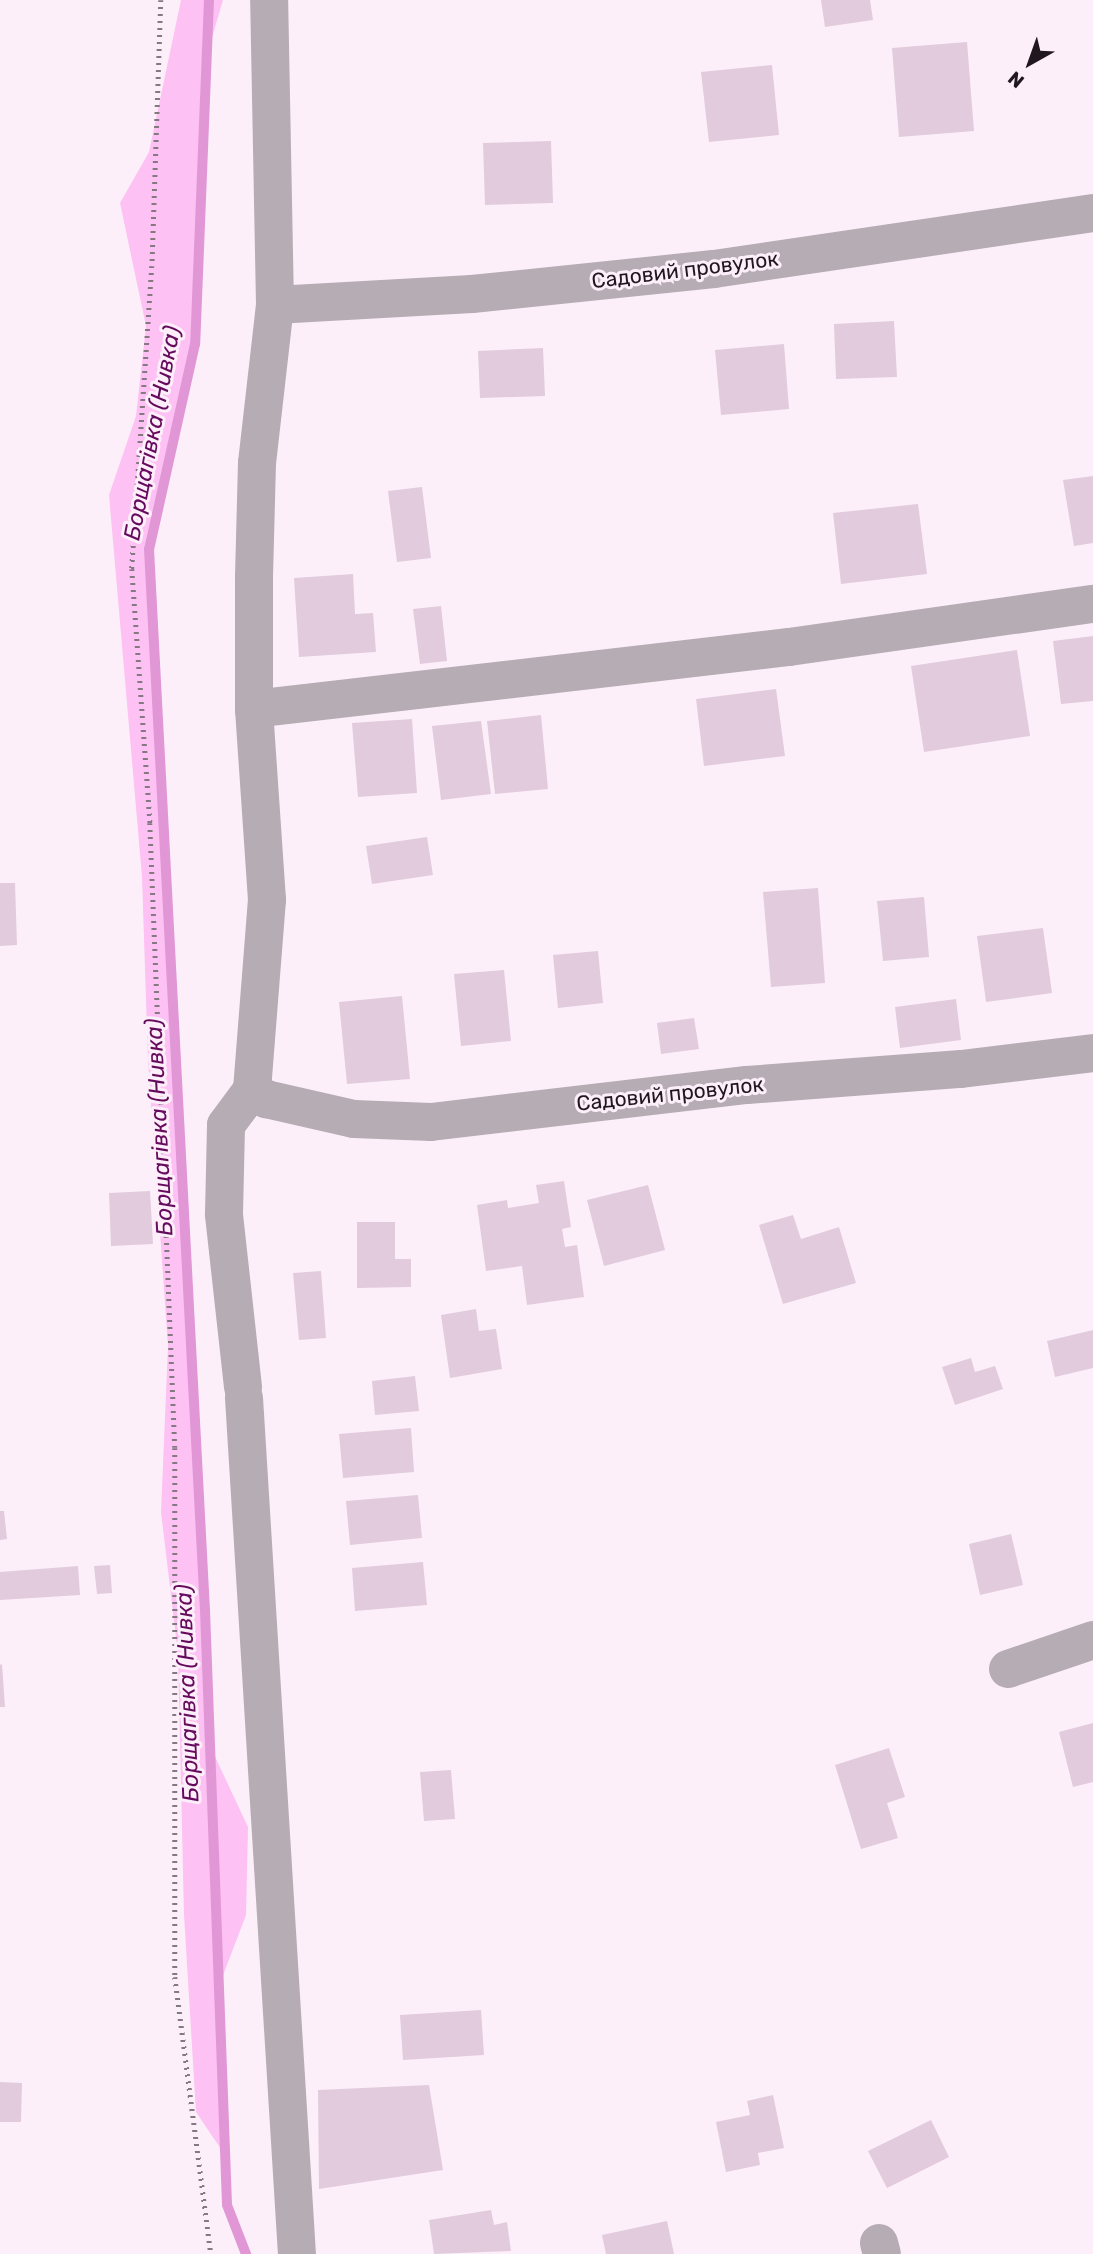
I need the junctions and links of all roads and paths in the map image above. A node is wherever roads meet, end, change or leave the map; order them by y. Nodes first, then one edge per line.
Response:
1 (161, 0) edge
2 (269, 0) edge
3 (1093, 213) edge
4 (275, 305) junction
5 (1093, 604) edge
6 (254, 709) junction
7 (1093, 1053) edge
8 (252, 1090) junction
9 (1093, 1640) edge
10 (1007, 1669) dead end
11 (211, 2254) edge
12 (297, 2254) edge

1 - 11 path
2 - 4 street
3 - 4 street, Садовий провулок
4 - 6 street
5 - 6 street
6 - 8 street
7 - 8 street, Садовий провулок
8 - 12 street
9 - 10 street

